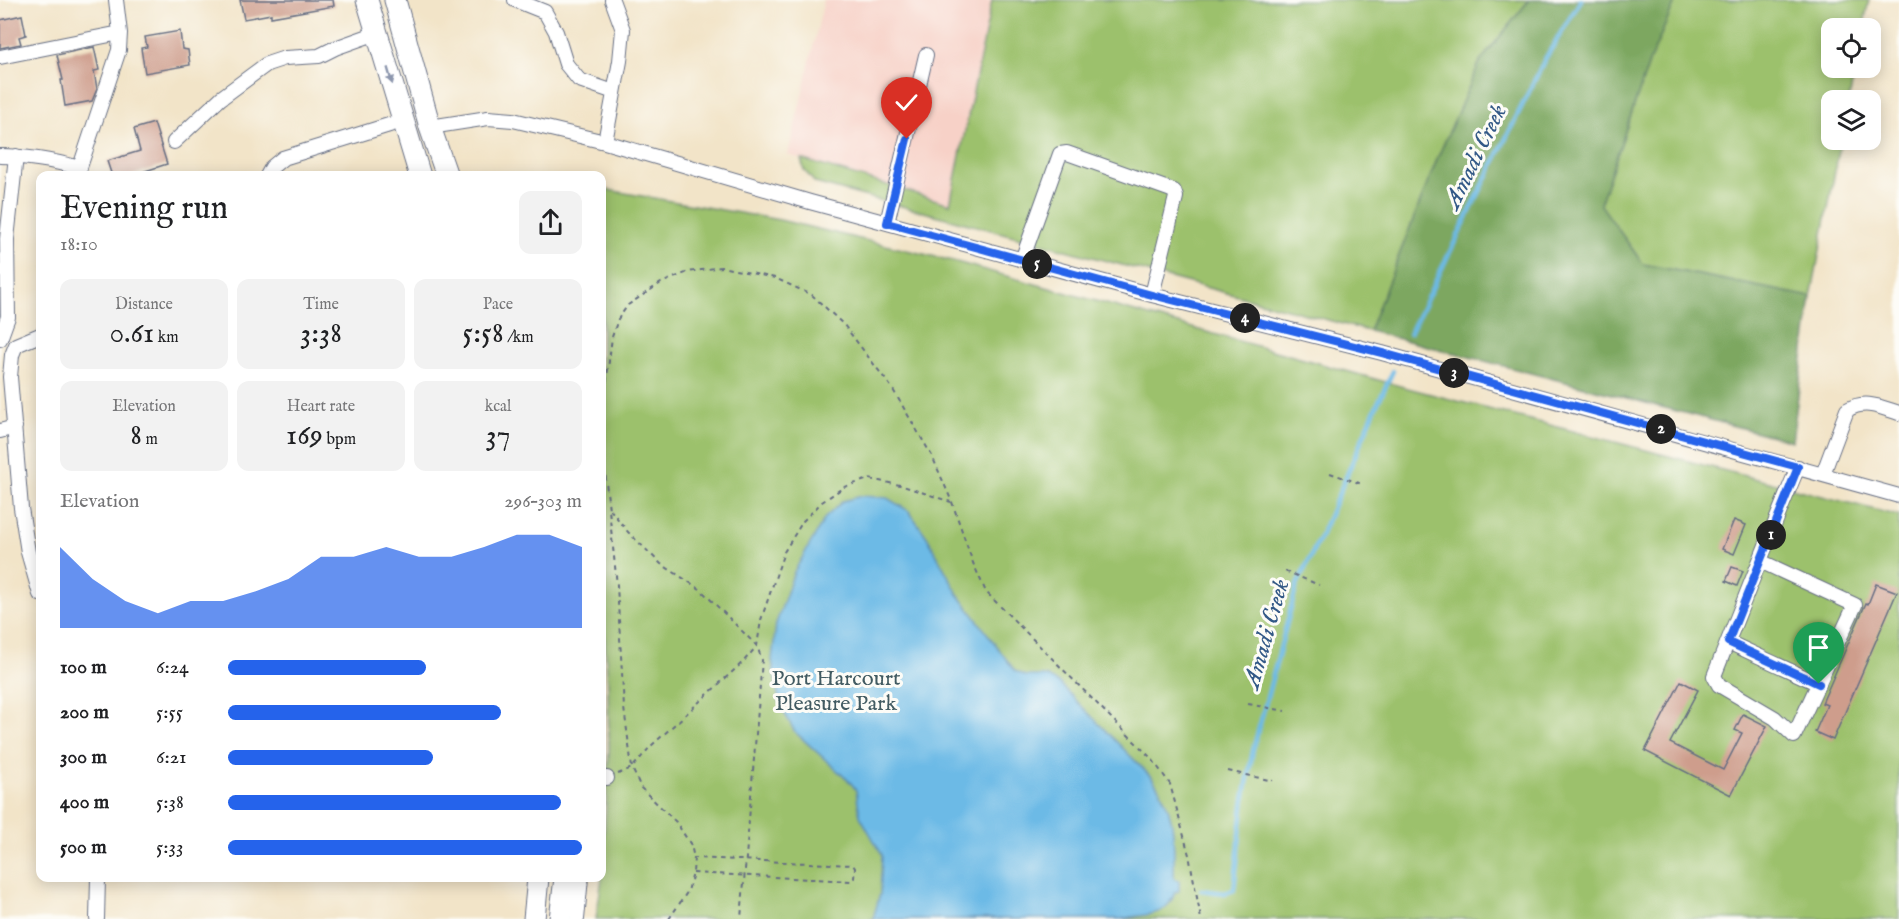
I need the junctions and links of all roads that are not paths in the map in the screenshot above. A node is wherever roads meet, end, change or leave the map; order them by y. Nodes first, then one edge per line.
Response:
1 (116, 0) edge
2 (367, 0) edge
3 (395, 0) edge
4 (515, 0) edge
5 (612, 0) edge
6 (120, 33) junction
7 (377, 33) junction
8 (926, 55) dead end
9 (0, 57) edge
10 (614, 92) junction
11 (402, 121) junction
12 (430, 126) junction
13 (174, 142) dead end
14 (604, 142) junction
15 (0, 156) edge
16 (16, 156) junction
17 (77, 171) edge
18 (79, 171) edge
19 (270, 171) edge
20 (418, 171) edge
21 (445, 171) edge
22 (887, 223) junction
23 (1022, 260) junction
24 (1152, 295) junction
25 (36, 336) edge
26 (0, 339) edge
27 (1899, 413) edge
28 (15, 427) junction
29 (0, 431) edge
30 (1798, 467) junction
31 (1823, 474) junction
32 (1899, 496) edge
33 (1760, 561) junction
34 (36, 580) edge
35 (1728, 642) junction
36 (1819, 684) junction
37 (98, 882) edge
38 (538, 882) edge
39 (565, 882) edge
40 (581, 882) edge
41 (97, 919) edge
42 (534, 919) edge
43 (560, 919) edge
44 (577, 919) edge

1 - 6 street
2 - 7 highway
3 - 12 highway
4 - 10 street
5 - 10 street
6 - 9 street
6 - 18 street
7 -> 11 highway
7 - 13 street
8 - 22 street
10 - 14 street
11 - 19 street
11 - 20 highway
12 - 14 street
12 - 21 highway
14 - 22 street
15 - 16 street
16 - 17 street
16 - 26 street
22 - 23 street
23 - 24 street
23 - 24 street
24 - 30 street
25 - 28 street
27 - 31 street
28 - 29 street
28 - 34 street
30 - 31 street
30 - 33 street
31 - 32 street
33 - 35 street
33 - 36 street
35 - 36 street
35 - 36 street
37 - 41 street
38 - 42 highway
39 - 43 highway
40 - 44 street

